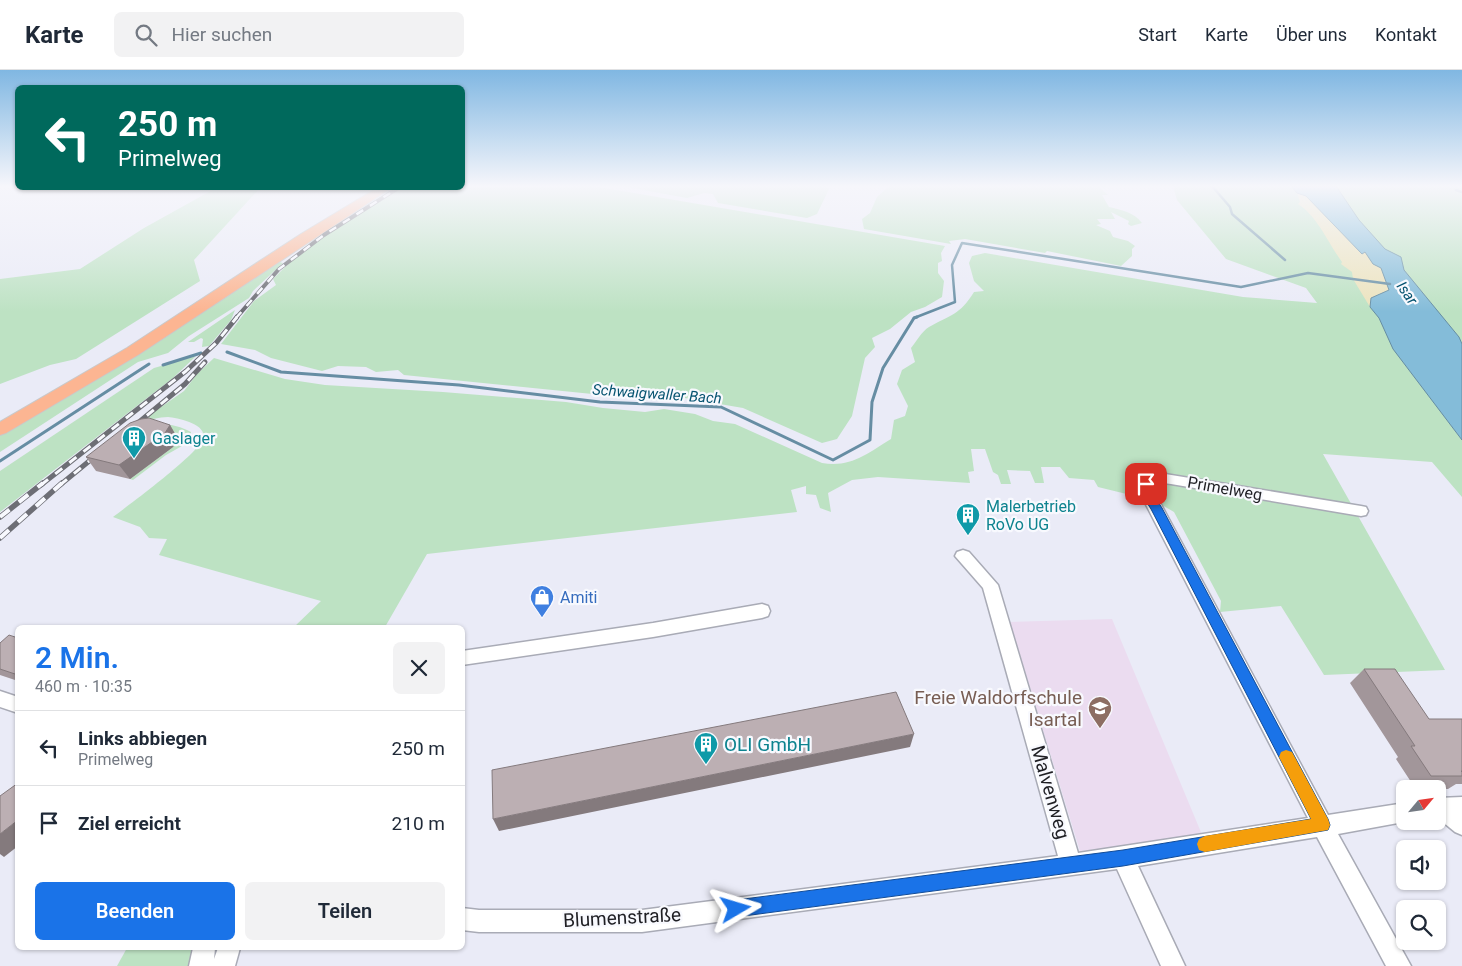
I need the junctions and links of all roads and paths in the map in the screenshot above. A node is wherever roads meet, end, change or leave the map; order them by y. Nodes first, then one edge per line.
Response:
1 (309, 228) edge
2 (320, 228) edge
3 (0, 419) edge
4 (0, 429) edge
5 (1361, 511) dead end
6 (963, 556) dead end
7 (762, 611) dead end
8 (465, 658) edge
9 (0, 699) edge
10 (15, 704) edge
11 (1462, 807) edge
12 (1446, 808) edge
13 (1396, 813) edge
14 (1446, 813) edge
15 (1322, 825) junction
16 (1462, 825) edge
17 (1123, 858) junction
18 (1071, 865) junction
19 (465, 919) edge
20 (204, 950) edge
21 (228, 950) edge
22 (201, 966) edge
23 (223, 966) edge
24 (1173, 966) edge
25 (1399, 966) edge

1 - 3 main road
2 - 4 main road
5 - 15 street, Primelweg
6 - 18 street, Malvenweg
7 - 8 street
9 - 10 street
11 - 12 street
13 - 15 street, Blumenstraße
14 - 16 street
15 - 17 street, Blumenstraße
15 - 25 street
17 - 18 street, Blumenstraße
17 - 24 street
18 - 19 street, Blumenstraße
20 - 22 street
21 - 23 street

